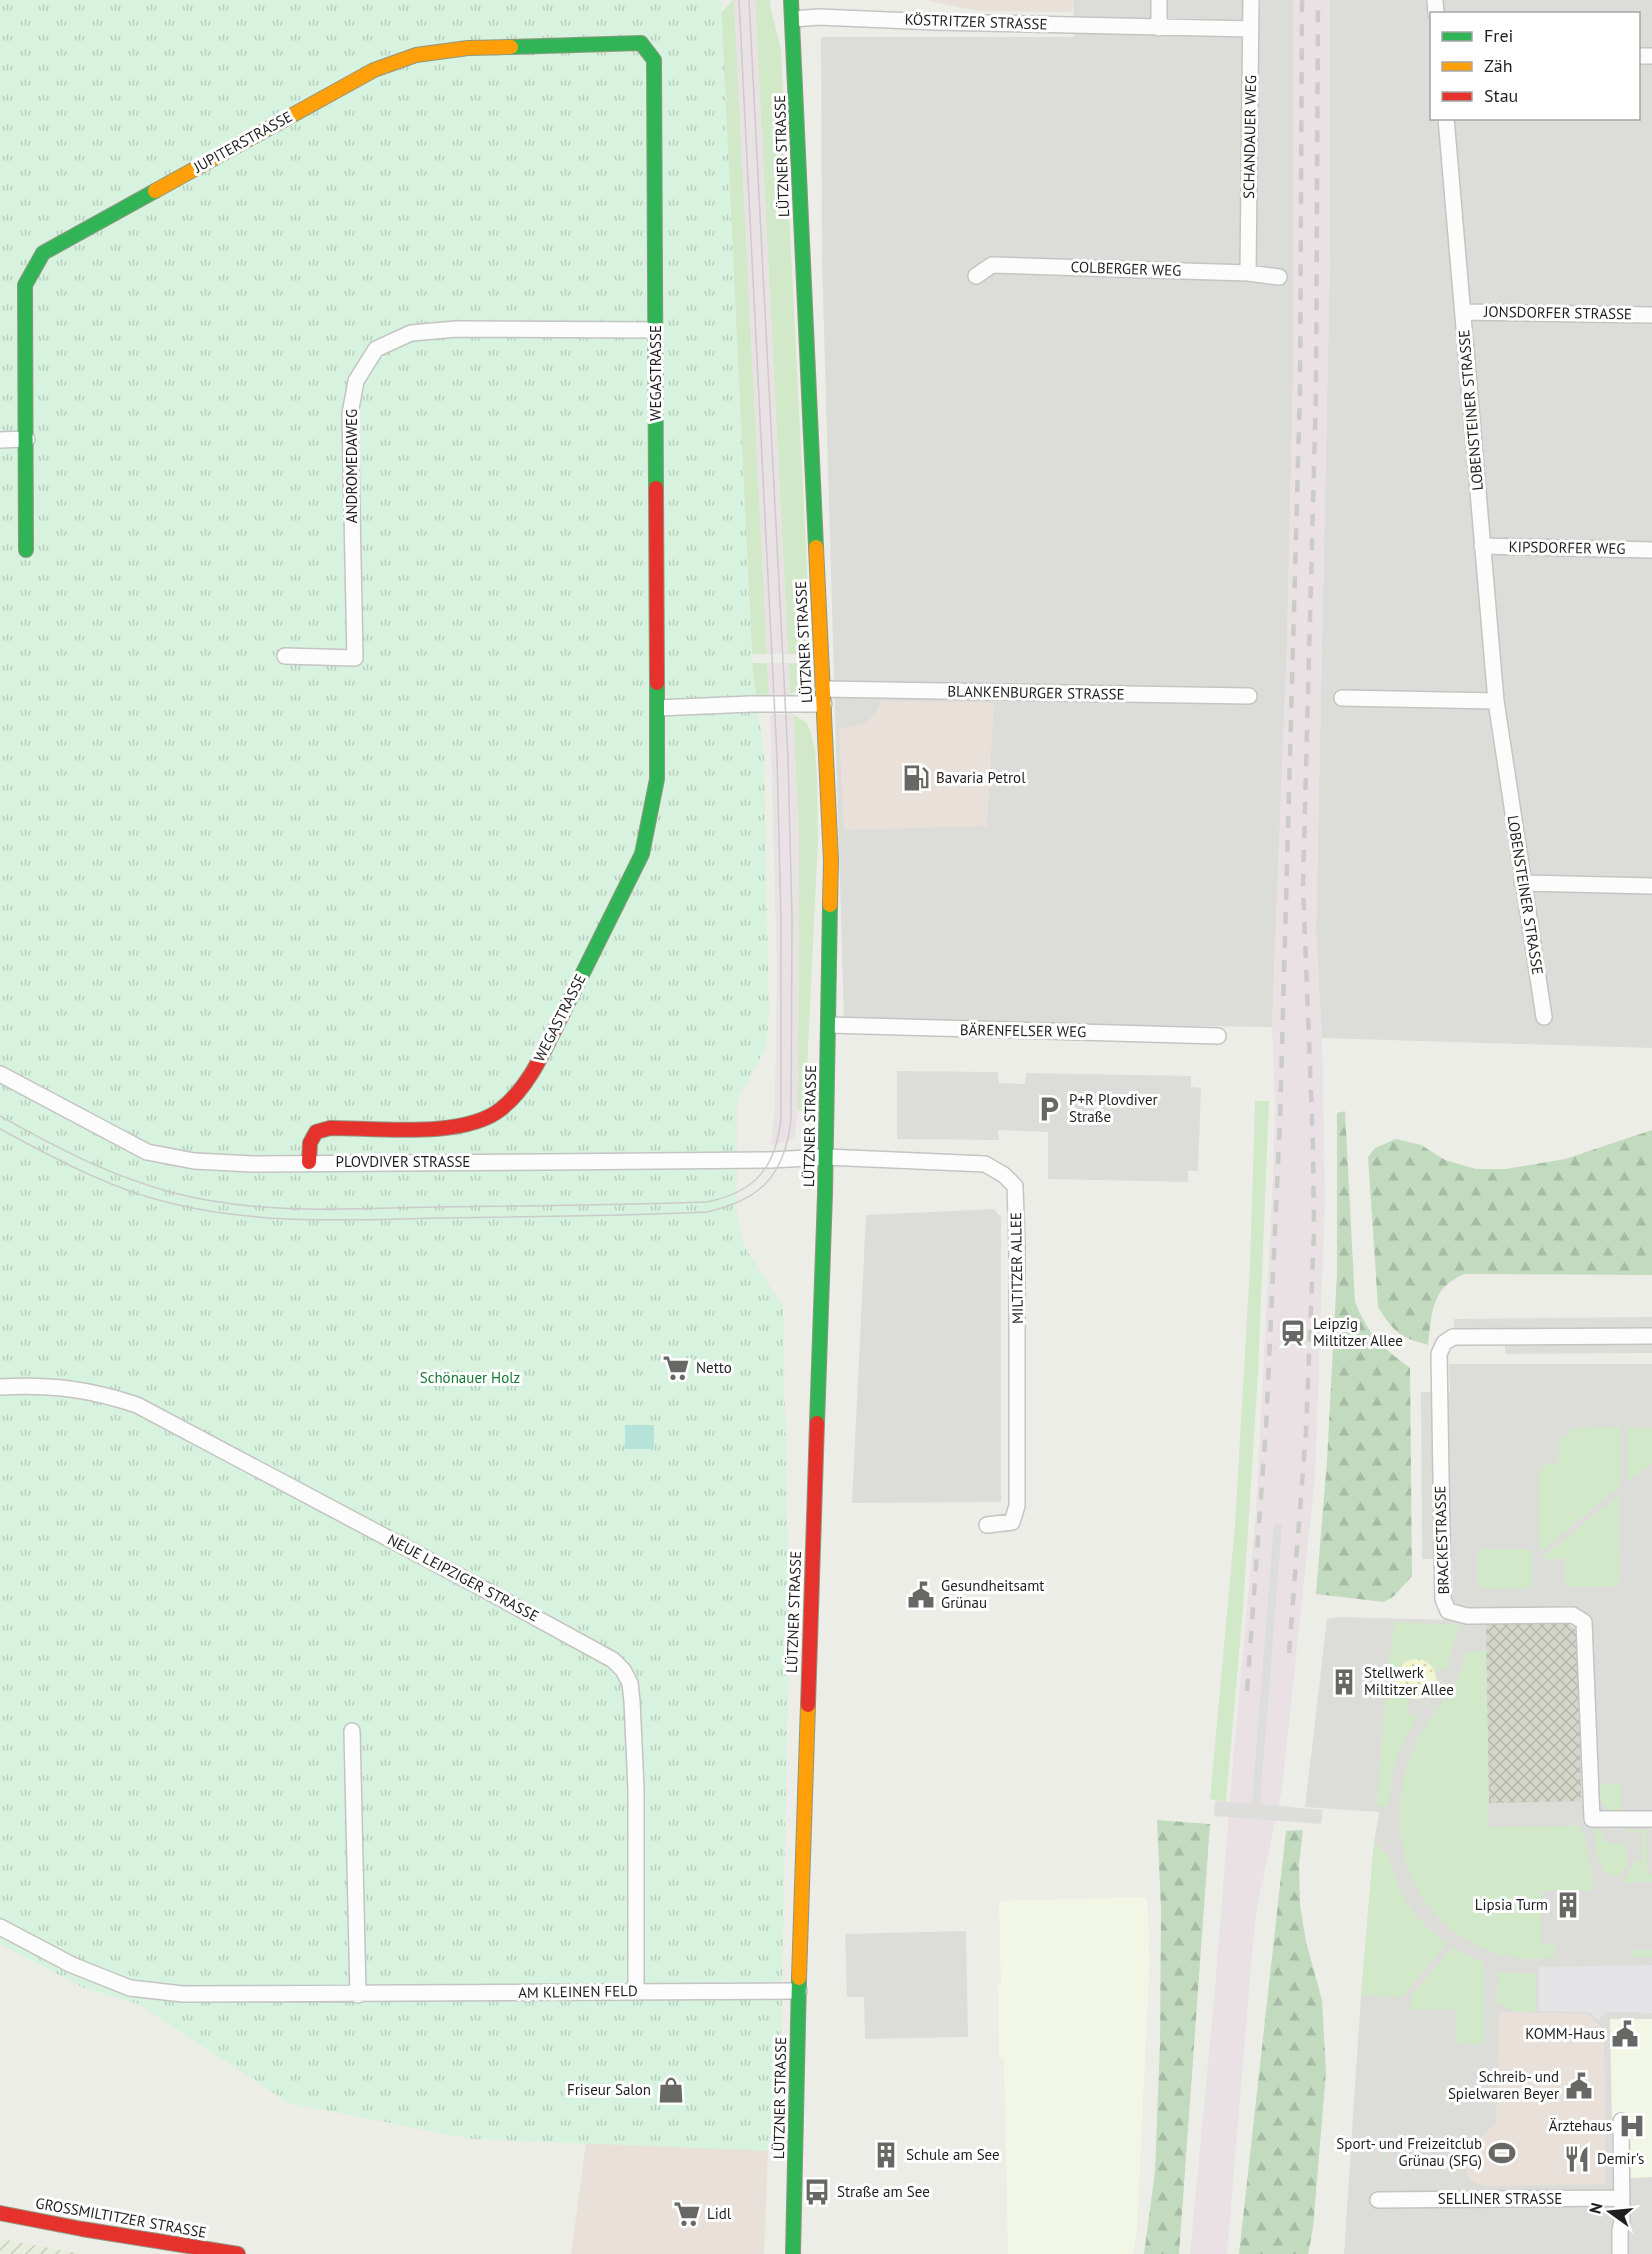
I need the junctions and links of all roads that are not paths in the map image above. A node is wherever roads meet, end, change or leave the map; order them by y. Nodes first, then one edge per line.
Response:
1 (791, 0) edge
2 (1159, 0) edge
3 (1251, 0) edge
4 (793, 19) junction
5 (1159, 28) junction
6 (1251, 29) junction
7 (641, 43) joint
8 (1446, 120) edge
9 (1248, 273) junction
10 (976, 276) dead end
11 (1279, 277) dead end
12 (1463, 312) junction
13 (1652, 315) edge
14 (655, 330) junction
15 (27, 439) junction
16 (0, 440) edge
17 (1482, 546) junction
18 (26, 550) dead end
19 (1652, 550) edge
20 (285, 656) dead end
21 (1248, 696) dead end
22 (824, 697) junction
23 (1342, 698) dead end
24 (1496, 701) junction
25 (658, 708) junction
26 (1522, 883) junction
27 (1652, 886) edge
28 (1544, 1017) dead end
29 (829, 1025) junction
30 (1218, 1036) dead end
31 (0, 1074) edge
32 (826, 1157) junction
33 (309, 1162) junction
34 (1652, 1336) edge
35 (0, 1387) edge
36 (987, 1525) dead end
37 (352, 1731) dead end
38 (1652, 1819) edge
39 (0, 1927) edge
40 (636, 1991) junction
41 (799, 1991) junction
42 (358, 1995) junction
43 (1622, 2121) dead end
44 (1622, 2198) junction
45 (1378, 2200) dead end
46 (0, 2213) edge
47 (238, 2254) edge
48 (793, 2254) edge
49 (1620, 2254) edge

1 - 4 street, LÜTZNER STRASSE
2 - 5 street
3 - 6 street, SCHANDAUER WEG
4 - 5 street, KÖSTRITZER STRASSE
4 - 22 street, LÜTZNER STRASSE
5 - 6 street, KÖSTRITZER STRASSE
6 - 9 street, SCHANDAUER WEG
7 - 14 street, WEGASTRASSE
7 - 15 street, JUPITERSTRASSE
8 - 12 street, LOBENSTEINER STRASSE
9 - 10 street, COLBERGER WEG
9 - 11 street, COLBERGER WEG
12 - 13 street, JONSDORFER STRASSE
12 - 17 street, LOBENSTEINER STRASSE
14 - 20 street, ANDROMEDAWEG
14 - 25 street, WEGASTRASSE
15 - 16 street
15 - 18 street, JUPITERSTRASSE
17 - 19 street, KIPSDORFER WEG
17 - 24 street, LOBENSTEINER STRASSE
21 - 22 street, BLANKENBURGER STRASSE
22 - 25 street
22 - 29 street, LÜTZNER STRASSE
23 - 24 street
24 - 26 street, LOBENSTEINER STRASSE
25 - 33 street, WEGASTRASSE
26 - 27 street
26 - 28 street, LOBENSTEINER STRASSE
29 - 30 street, BÄRENFELSER WEG
29 - 32 street, LÜTZNER STRASSE
31 - 33 street, PLOVDIVER STRASSE
32 - 33 street, PLOVDIVER STRASSE
32 - 36 street, MILTITZER ALLEE
32 - 41 street, LÜTZNER STRASSE
34 - 38 street, BRACKESTRASSE
35 - 40 street, NEUE LEIPZIGER STRASSE
37 - 42 street
39 - 42 street, AM KLEINEN FELD
40 - 41 street, AM KLEINEN FELD
40 - 42 street, AM KLEINEN FELD
41 - 48 street, LÜTZNER STRASSE
43 - 44 street
44 - 45 street, SELLINER STRASSE
44 - 49 street
46 - 47 street, GROSSMILTITZER STRASSE

